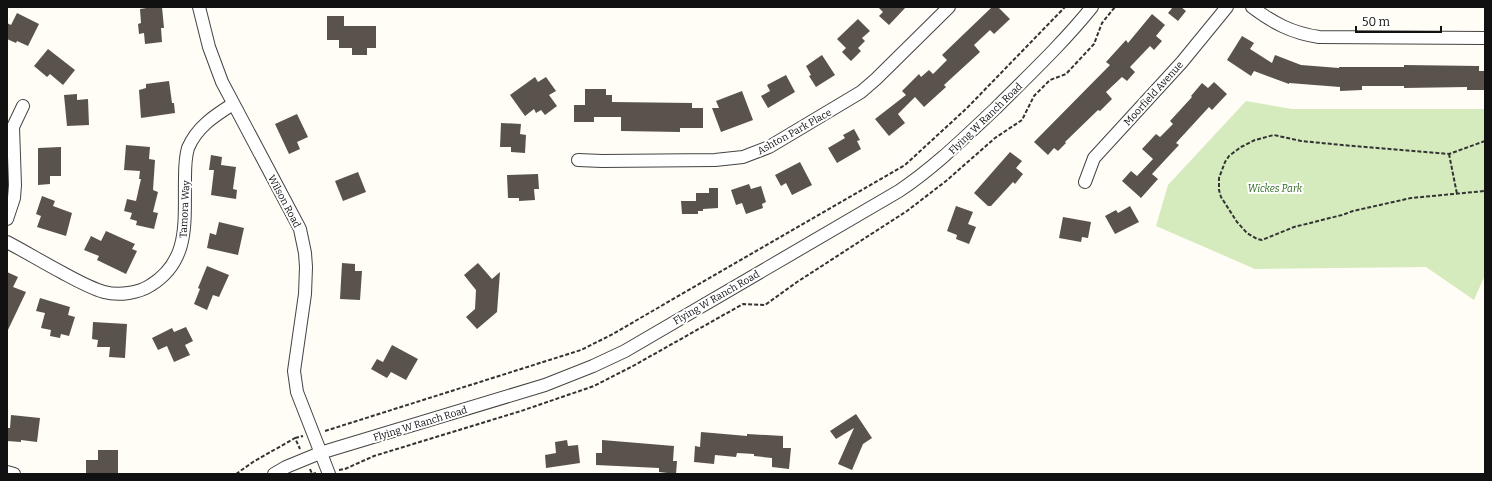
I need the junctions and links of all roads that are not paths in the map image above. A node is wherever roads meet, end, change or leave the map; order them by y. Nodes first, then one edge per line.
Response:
1 (199, 7) edge
2 (949, 7) edge
3 (1092, 7) edge
4 (1227, 7) edge
5 (1252, 7) edge
6 (1485, 38) edge
7 (233, 104) junction
8 (23, 106) dead end
9 (578, 160) dead end
10 (1085, 182) dead end
11 (7, 219) edge
12 (7, 242) edge
13 (320, 453) junction
14 (7, 472) edge
15 (14, 474) edge
16 (274, 474) edge
17 (329, 474) edge

1 - 7 street, Wilson Road
2 - 9 street, Ashton Park Place
3 - 13 street, Flying W Ranch Road
4 - 10 street, Moorfield Avenue
5 - 6 street
7 - 12 street, Tamora Way
7 - 13 street, Wilson Road
8 - 11 street
13 - 16 street, Flying W Ranch Road
13 - 17 street, Wilson Road
14 - 15 street

